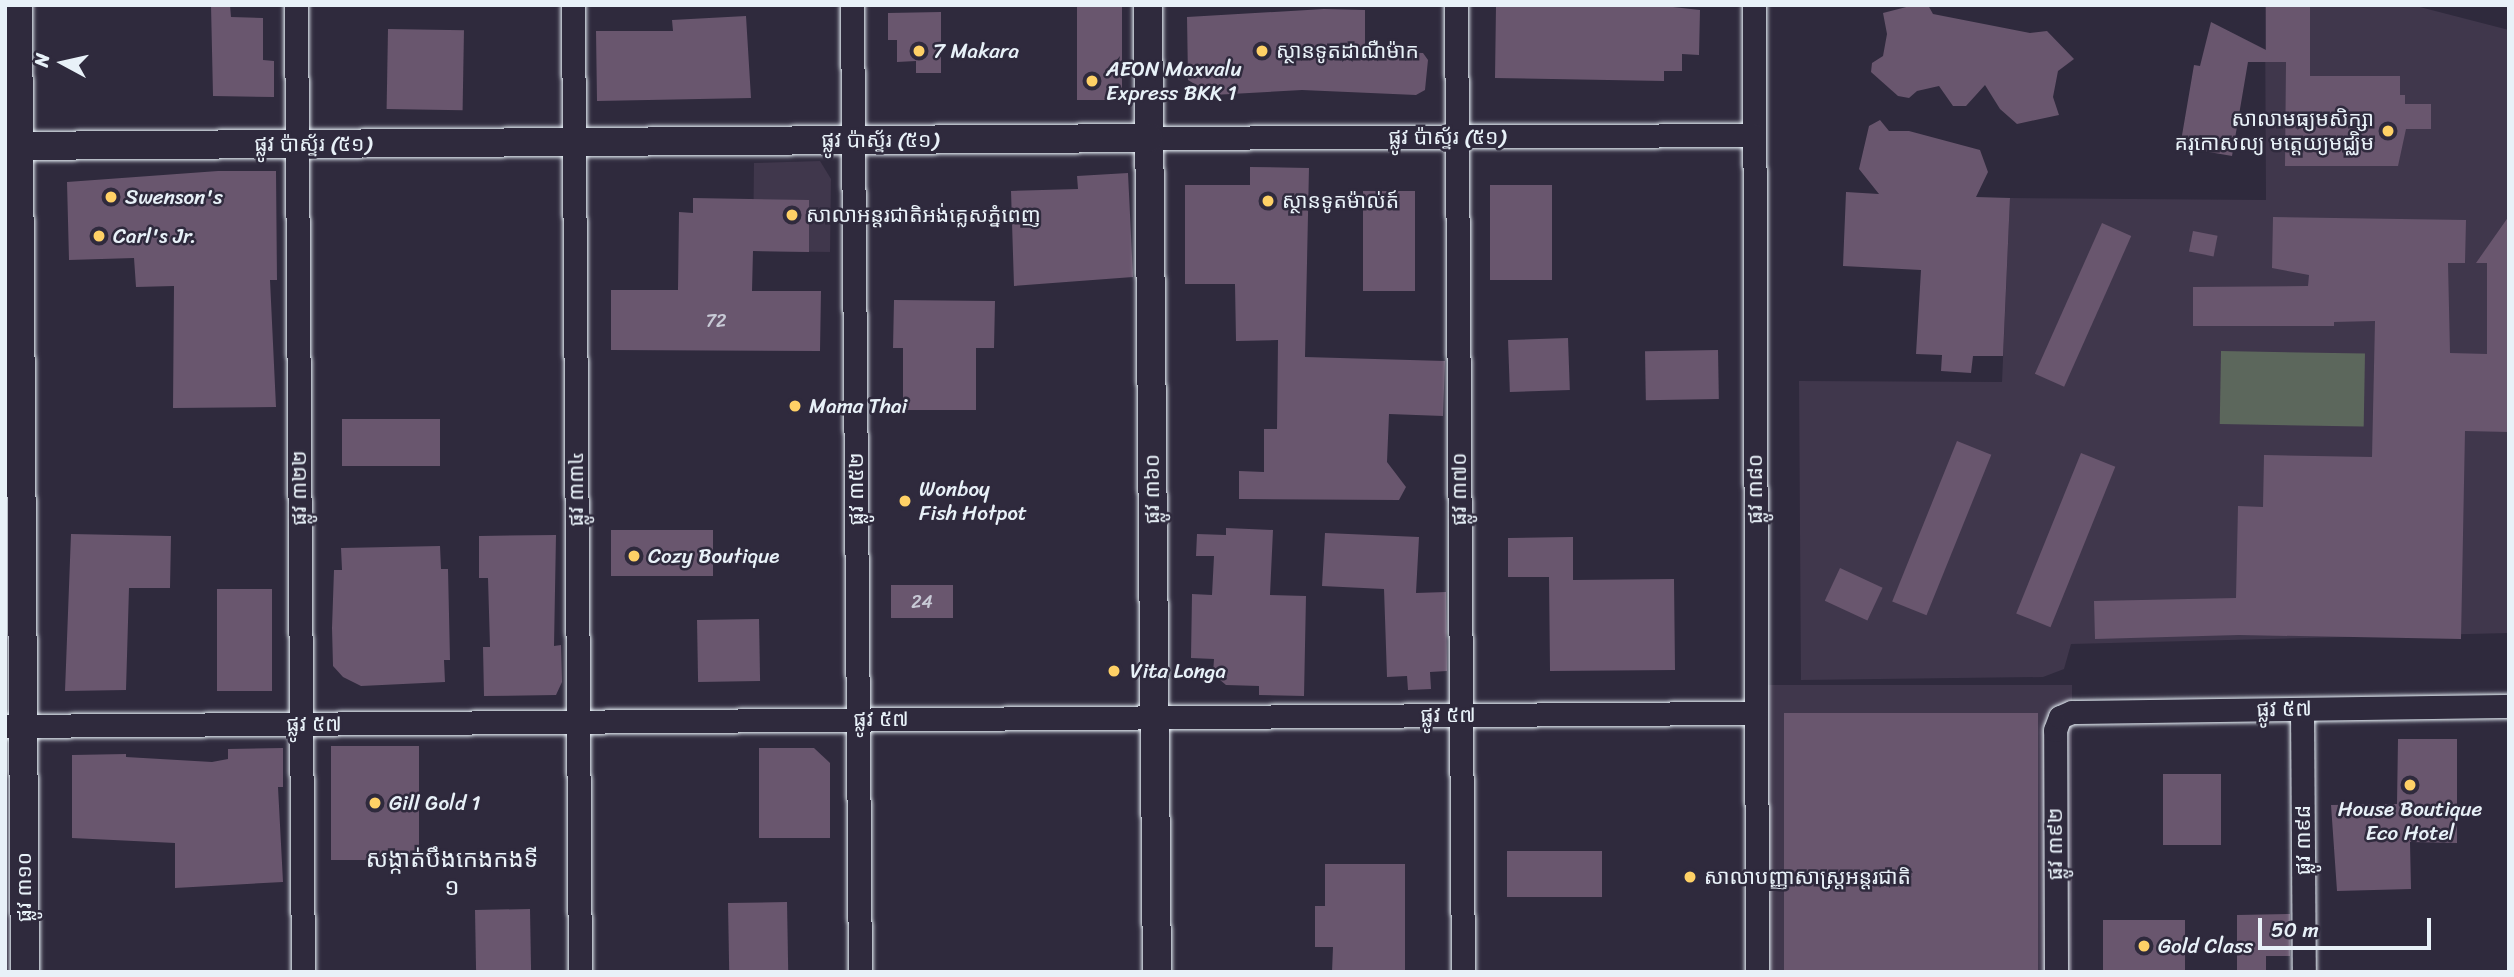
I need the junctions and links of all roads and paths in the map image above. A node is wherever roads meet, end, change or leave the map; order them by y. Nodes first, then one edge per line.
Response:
1 (18, 5) edge
2 (296, 5) edge
3 (573, 5) edge
4 (852, 5) edge
5 (1148, 5) edge
6 (1456, 5) edge
7 (1754, 5) edge
8 (1754, 135) junction
9 (1457, 137) junction
10 (1149, 138) junction
11 (853, 140) junction
12 (573, 142) junction
13 (297, 144) junction
14 (12, 146) edge
15 (2509, 706) edge
16 (2302, 709) junction
17 (1756, 713) junction
18 (1461, 715) junction
19 (1154, 717) junction
20 (2060, 717) joint
21 (858, 720) junction
22 (578, 722) junction
23 (301, 724) junction
24 (14, 726) edge
25 (25, 972) edge
26 (303, 972) edge
27 (580, 972) edge
28 (860, 972) edge
29 (1157, 972) edge
30 (1463, 972) edge
31 (1757, 972) edge
32 (2056, 972) edge
33 (2304, 972) edge

1 - 14 street, ផ្លូវ ៣១០
2 - 13 street, ផ្លូវ ៣២២
3 - 12 street, ផ្លូវ ៣៣៤
4 - 11 street, ផ្លូវ ៣៥២
5 - 10 street, ផ្លូវ ៣៦០
6 - 9 street, ផ្លូវ ៣៧០
7 - 8 street, ផ្លូវ ៣៨០
8 - 9 street, ផ្លូវ ប៉ាស្ទ័រ (៥១)
8 - 17 street, ផ្លូវ ៣៨០
9 - 10 street, ផ្លូវ ប៉ាស្ទ័រ (៥១)
9 - 18 street, ផ្លូវ ៣៧០
10 - 11 street, ផ្លូវ ប៉ាស្ទ័រ (៥១)
10 - 19 street, ផ្លូវ ៣៦០
11 - 12 street, ផ្លូវ ប៉ាស្ទ័រ (៥១)
11 - 21 street, ផ្លូវ ៣៥២
12 - 13 street, ផ្លូវ ប៉ាស្ទ័រ (៥១)
12 - 22 street, ផ្លូវ ៣៣៤
13 - 14 street, ផ្លូវ ប៉ាស្ទ័រ (៥១)
13 - 23 street, ផ្លូវ ៣២២
14 - 24 street, ផ្លូវ ៣១០
15 - 16 street, ផ្លូវ ៥៧
16 - 20 street, ផ្លូវ ៥៧
16 - 33 street, ផ្លូវ ៣៩៨
17 - 18 street, ផ្លូវ ៥៧
17 - 31 street, ផ្លូវ ៣៨០
18 - 19 street, ផ្លូវ ៥៧
18 - 30 street, ផ្លូវ ៣៧០
19 - 21 street, ផ្លូវ ៥៧
19 - 29 street, ផ្លូវ ៣៦០
20 - 32 street, ផ្លូវ ៣៩២
21 - 22 street, ផ្លូវ ៥៧
21 - 28 street, ផ្លូវ ៣៥២
22 - 23 street, ផ្លូវ ៥៧
22 - 27 street, ផ្លូវ ៣៣៤
23 - 24 street, ផ្លូវ ៥៧
23 - 26 street, ផ្លូវ ៣២២
24 - 25 street, ផ្លូវ ៣១០

